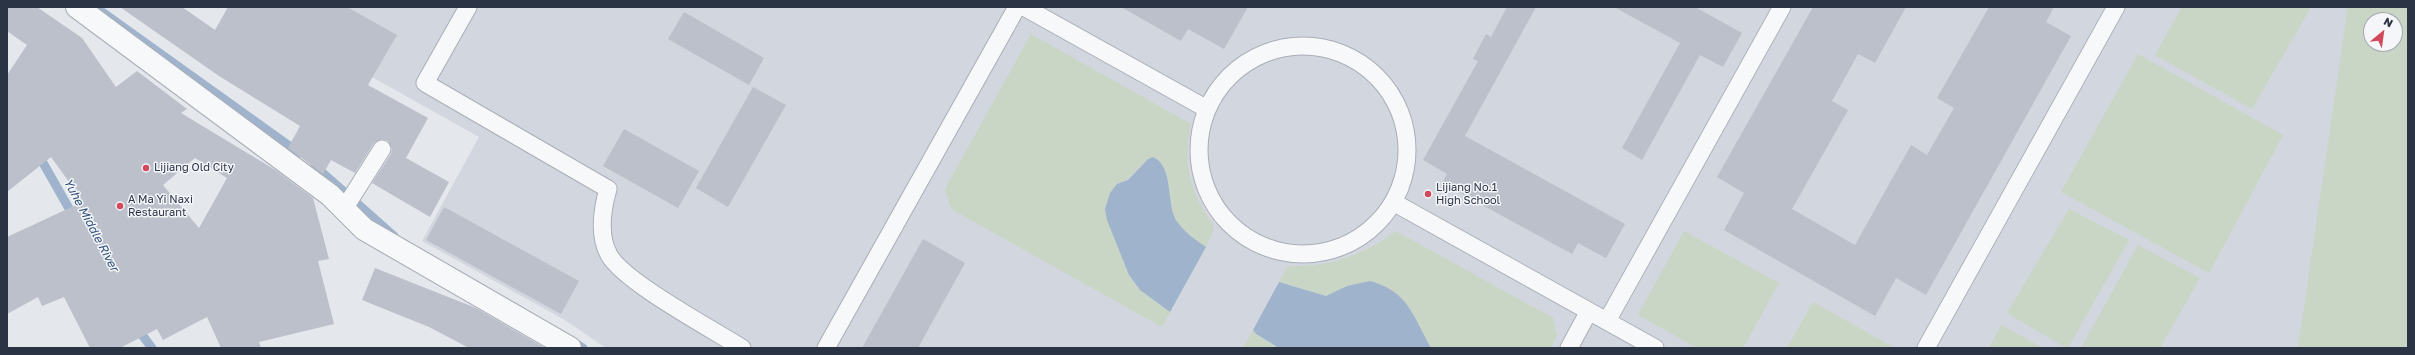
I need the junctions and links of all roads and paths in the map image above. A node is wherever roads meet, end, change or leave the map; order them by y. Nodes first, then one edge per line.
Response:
1 (77, 7) edge
2 (468, 7) edge
3 (1017, 7) edge
4 (1024, 7) edge
5 (1782, 7) edge
6 (2116, 7) edge
7 (1207, 109) junction
8 (382, 149) dead end
9 (1393, 202) junction
10 (344, 209) junction
11 (1589, 311) junction
12 (1607, 321) junction
13 (570, 348) edge
14 (742, 348) edge
15 (826, 348) edge
16 (1569, 348) edge
17 (1655, 348) edge
18 (1926, 348) edge

1 - 10 street
2 - 14 lane
3 - 15 lane
4 - 7 lane
5 - 12 lane
6 - 18 lane
7 - 9 lane
7 - 9 lane
8 - 10 lane
9 - 11 lane
10 - 13 street
11 - 12 lane
11 - 16 lane
12 - 17 lane

